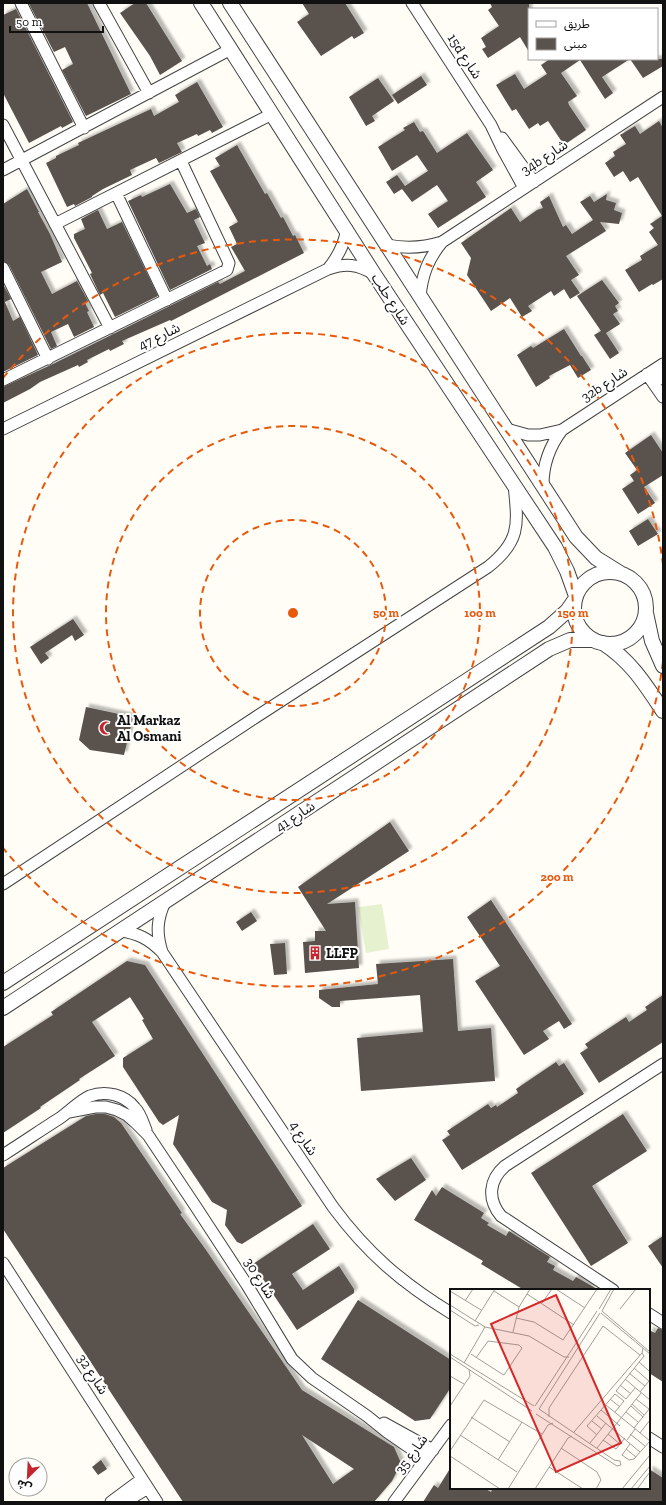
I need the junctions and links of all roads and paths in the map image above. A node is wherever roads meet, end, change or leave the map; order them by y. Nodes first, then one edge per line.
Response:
1 (21, 3) edge
2 (99, 3) edge
3 (201, 3) edge
4 (230, 3) edge
5 (412, 3) edge
6 (231, 49) junction
7 (149, 93) junction
8 (663, 97) edge
9 (272, 114) junction
10 (3, 125) edge
11 (84, 128) junction
12 (22, 160) junction
13 (181, 161) junction
14 (3, 170) edge
15 (529, 185) junction
16 (116, 193) junction
17 (55, 224) junction
18 (347, 229) junction
19 (442, 242) junction
20 (387, 245) junction
21 (3, 268) edge
22 (328, 269) junction
23 (374, 274) junction
24 (420, 297) junction
25 (167, 300) junction
26 (110, 328) junction
27 (48, 359) junction
28 (660, 366) edge
29 (647, 374) junction
30 (663, 379) edge
31 (3, 380) edge
32 (663, 397) edge
33 (3, 429) edge
34 (506, 429) junction
35 (562, 430) junction
36 (514, 484) junction
37 (542, 485) junction
38 (620, 573) junction
39 (575, 598) junction
40 (646, 612) junction
41 (598, 641) junction
42 (663, 666) edge
43 (663, 711) edge
44 (3, 884) edge
45 (165, 902) junction
46 (120, 931) junction
47 (162, 952) junction
48 (3, 984) edge
49 (3, 1008) edge
50 (663, 1064) edge
51 (3, 1155) edge
52 (3, 1263) edge
53 (611, 1289) edge
54 (450, 1312) edge
55 (650, 1315) edge
56 (663, 1323) edge
57 (367, 1416) junction
58 (450, 1425) edge
59 (650, 1439) edge
60 (663, 1448) edge
61 (433, 1450) junction
62 (426, 1459) junction
63 (145, 1484) junction
64 (111, 1502) edge
65 (126, 1502) edge
66 (157, 1502) edge
67 (394, 1502) edge

1 - 11 street
2 - 7 street
3 - 6 street, شارع حلب
4 - 20 street, شارع حلب
5 - 15 street, 15d شارع
6 - 7 street
6 - 9 street, شارع حلب
7 - 11 street
8 - 15 street, 34b شارع
9 - 13 street
9 - 18 street, شارع حلب
10 - 12 street
11 - 12 street
12 - 14 street
12 - 17 street
13 - 16 street
13 - 25 street
15 - 19 street, 34b شارع
16 - 17 street
16 - 25 street
17 - 26 street
18 - 22 street, شارع 47
18 - 23 street, شارع حلب
19 - 20 street, 34b شارع
19 - 24 street, 34b شارع
20 - 24 street, شارع حلب
21 - 27 street
22 - 23 street, شارع 47
22 - 33 street, شارع 47
23 - 36 street, شارع حلب
24 - 34 street, شارع حلب
25 - 26 street
26 - 27 street
27 - 31 street
28 - 29 street, 32b شارع
28 - 30 street
29 - 32 street
29 - 35 street, 32b شارع
34 - 35 street, 32b شارع
34 - 37 street, شارع حلب
35 - 37 street, 32b شارع
36 - 39 street, شارع حلب
36 - 44 street
37 - 38 street, شارع حلب
38 - 39 street
38 - 40 street
39 - 41 street
39 - 48 street, شارع 41
40 - 41 street
40 - 42 street
41 - 43 street
41 - 45 street, شارع 41
45 - 46 street, شارع 41
45 - 47 street, شارع 4
46 - 47 street, شارع 4
46 - 49 street, شارع 41
47 - 54 street, شارع 4
50 - 53 street
51 - 57 street, شارع 30
52 - 63 street, شارع 32
55 - 56 street
57 - 61 street, شارع 30
57 - 62 street, شارع 30
58 - 61 street, شارع 35
59 - 60 street
61 - 62 street, شارع 35
62 - 67 street, شارع 35
63 - 64 street
63 - 65 street
63 - 66 street, شارع 32

